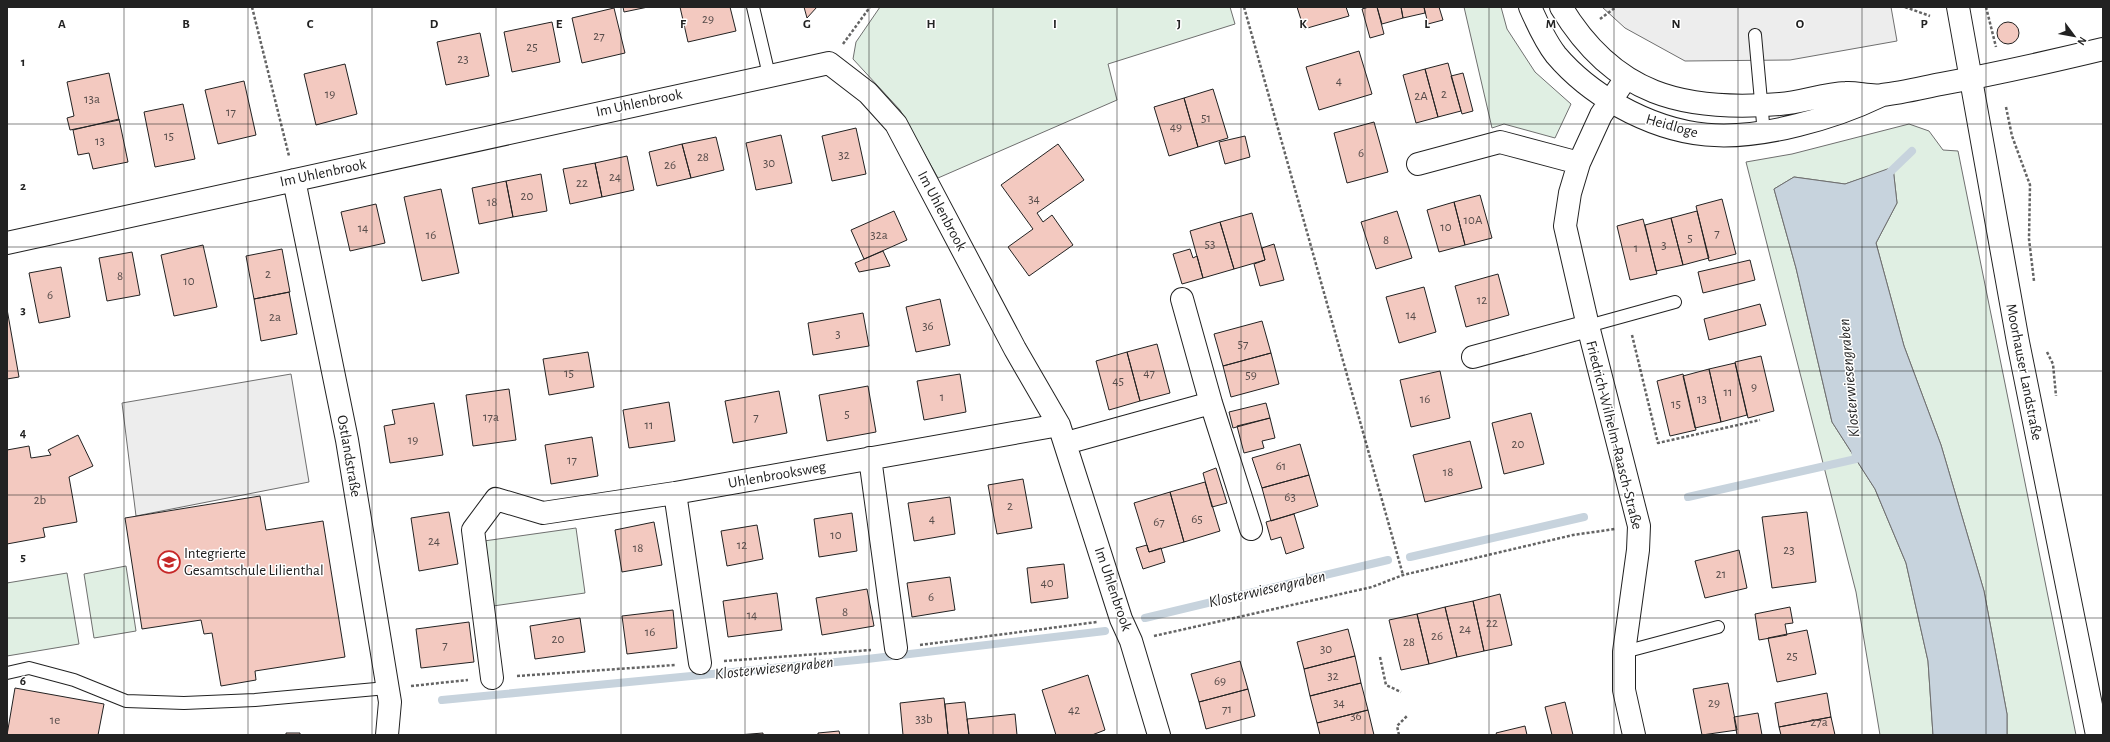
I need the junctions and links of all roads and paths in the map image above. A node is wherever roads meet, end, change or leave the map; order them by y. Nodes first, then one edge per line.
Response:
1 (252, 7) edge
2 (752, 7) edge
3 (870, 7) edge
4 (1244, 7) edge
5 (1530, 7) edge
6 (1562, 7) edge
7 (1905, 7) edge
8 (1958, 7) edge
9 (1986, 7) edge
10 (1930, 16) dead end
11 (1755, 35) dead end
12 (1996, 48) dead end
13 (2103, 49) edge
14 (829, 63) junction
15 (769, 75) junction
16 (1626, 78) junction
17 (1971, 79) junction
18 (1880, 96) junction
19 (1610, 101) junction
20 (1761, 105) junction
21 (2006, 107) dead end
22 (1764, 134) junction
23 (1579, 163) junction
24 (1418, 164) dead end
25 (294, 180) junction
26 (7, 243) edge
27 (2035, 287) dead end
28 (1182, 299) dead end
29 (1675, 302) dead end
30 (1627, 315) junction
31 (1588, 326) junction
32 (2045, 348) dead end
33 (1473, 358) dead end
34 (2056, 400) dead end
35 (1211, 404) junction
36 (1760, 420) dead end
37 (1062, 434) junction
38 (870, 458) junction
39 (675, 493) junction
40 (1639, 526) junction
41 (1251, 529) dead end
42 (1403, 575) junction
43 (1121, 619) junction
44 (1718, 628) dead end
45 (1131, 641) junction
46 (896, 648) junction
47 (1624, 652) junction
48 (1380, 658) dead end
49 (700, 663) junction
50 (7, 673) edge
51 (492, 678) junction
52 (387, 688) junction
53 (1401, 692) dead end
54 (1407, 716) dead end
55 (387, 735) edge
56 (1159, 735) edge
57 (1399, 735) edge
58 (1634, 735) edge
59 (2097, 735) edge

1 - 25 path
2 - 15 lane
3 - 14 path
4 - 42 path
5 - 19 street, Heidloge
6 - 16 street, Heidloge
7 - 10 path
8 - 17 street, Moorhauser Landstraße
9 - 12 path
11 - 20 lane
13 - 17 street, Heidloge
14 - 15 street, Im Uhlenbrook
14 - 37 street, Im Uhlenbrook
15 - 25 street, Im Uhlenbrook
16 - 19 street, Friedrich-Wilhelm-Raasch-Straße
16 - 20 street, Heidloge
17 - 18 street, Heidloge
17 - 59 street, Moorhauser Landstraße
18 - 20 street, Heidloge
18 - 22 street, Heidloge
19 - 22 street, Heidloge
19 - 23 street, Friedrich-Wilhelm-Raasch-Straße
20 - 22 lane
21 - 27 path
23 - 24 street
23 - 31 street, Friedrich-Wilhelm-Raasch-Straße
25 - 26 street, Im Uhlenbrook
25 - 52 street, Ostlandstraße
28 - 35 street
29 - 30 lane
30 - 31 lane
30 - 36 path
31 - 33 street, Friedrich-Wilhelm-Raasch-Straße
31 - 40 street, Friedrich-Wilhelm-Raasch-Straße
32 - 34 path
35 - 37 street
35 - 41 street
37 - 38 street, Uhlenbrooksweg
37 - 43 street, Im Uhlenbrook
38 - 39 street, Uhlenbrooksweg
38 - 46 street
39 - 49 street
39 - 51 street, Uhlenbrooksweg
40 - 42 path
40 - 47 street, Friedrich-Wilhelm-Raasch-Straße
42 - 45 path
43 - 45 street, Im Uhlenbrook
43 - 46 path
44 - 47 lane
45 - 56 street, Im Uhlenbrook
46 - 49 path
47 - 58 street, Friedrich-Wilhelm-Raasch-Straße
48 - 53 path
49 - 51 path
50 - 52 lane
51 - 52 path
52 - 55 street, Ostlandstraße
54 - 57 path

